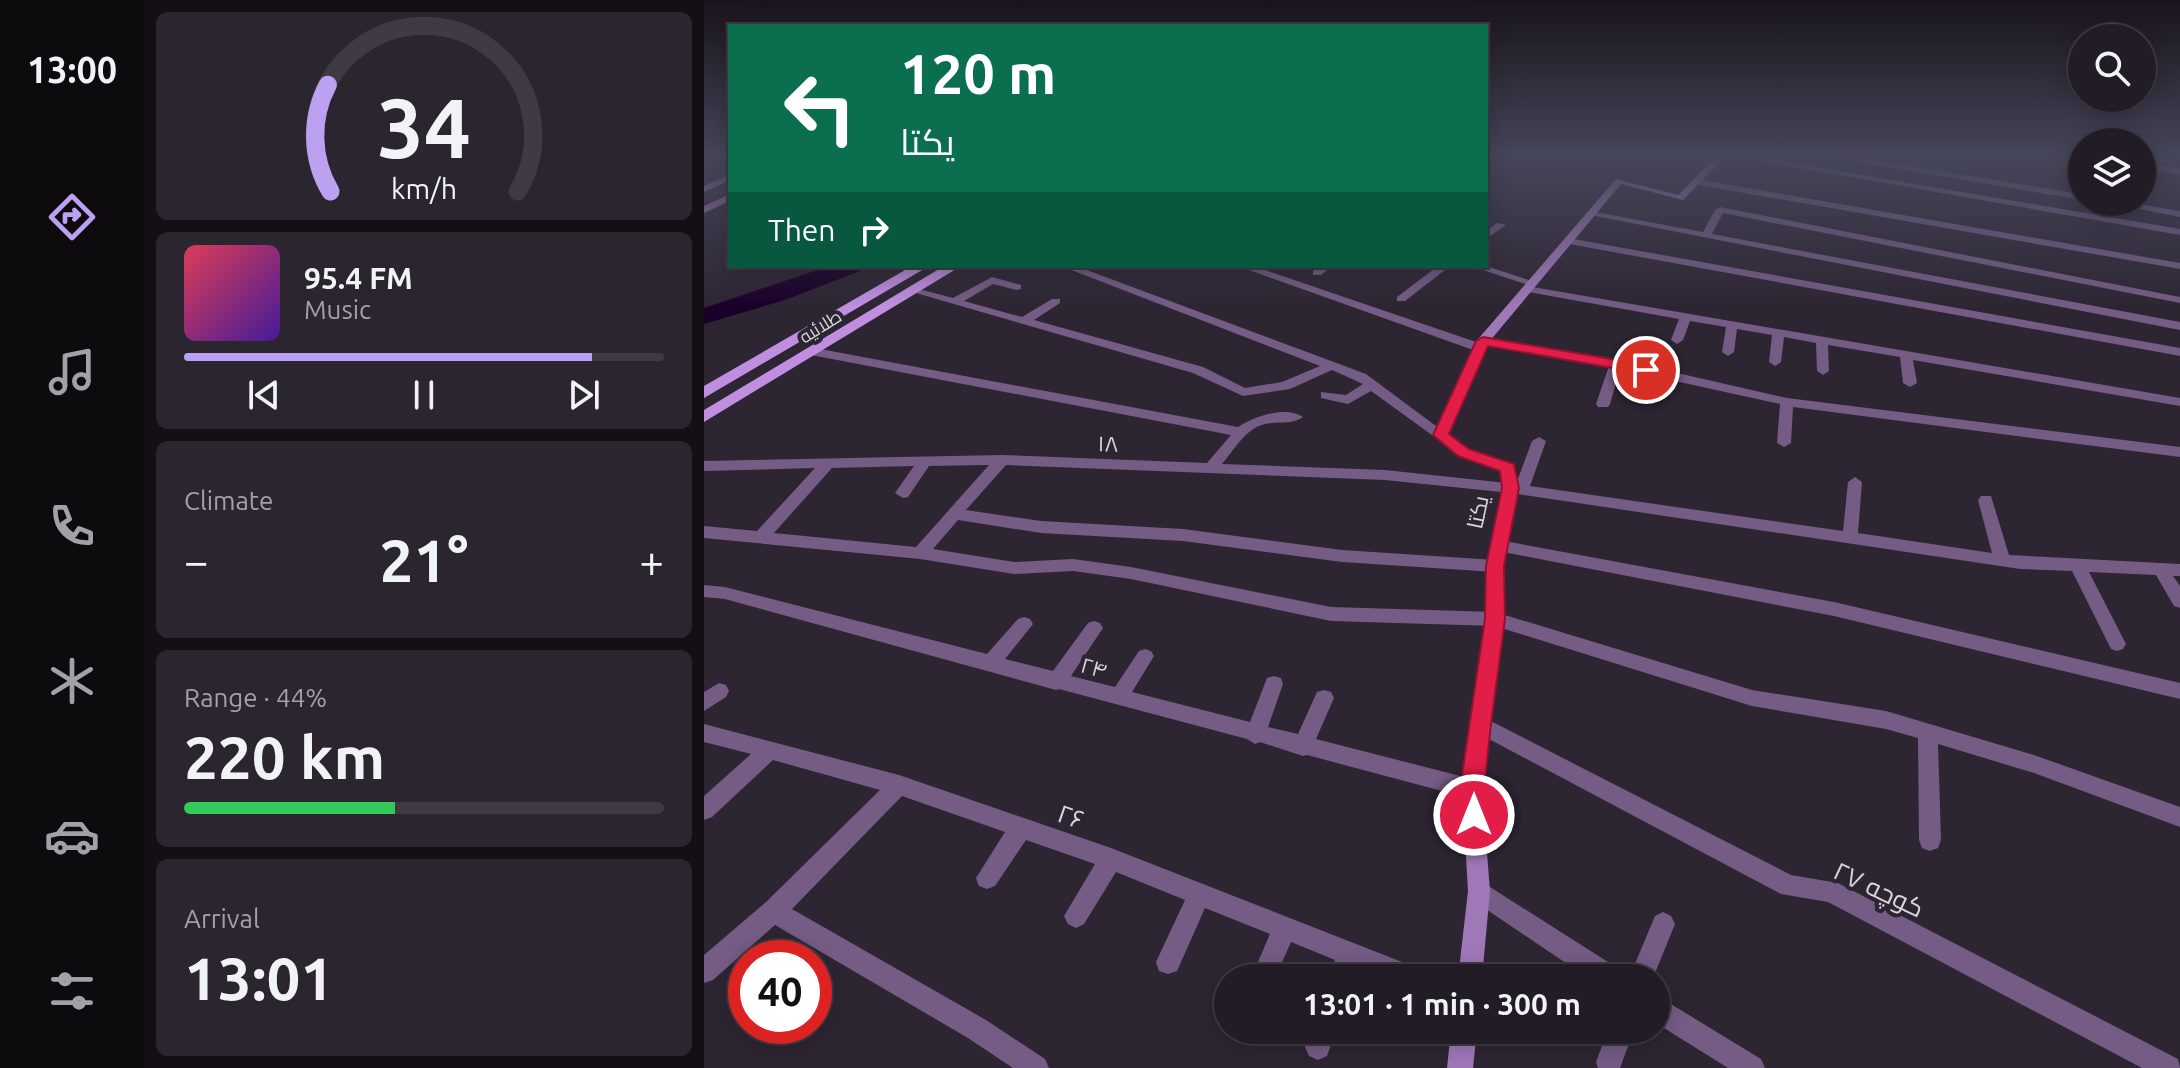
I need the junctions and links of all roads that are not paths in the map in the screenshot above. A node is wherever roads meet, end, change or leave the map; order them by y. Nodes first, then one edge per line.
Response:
1 (1595, 208) edge
2 (1845, 208) edge
3 (2039, 208) edge
4 (2156, 210) edge
5 (1590, 214) junction
6 (2180, 214) edge
7 (1501, 225) dead end
8 (2180, 232) edge
9 (1488, 235) edge
10 (1706, 236) junction
11 (1568, 241) junction
12 (2180, 266) edge
13 (919, 268) edge
14 (951, 268) edge
15 (1071, 268) edge
16 (1249, 268) edge
17 (1442, 268) edge
18 (1481, 268) edge
19 (1530, 286) junction
20 (1017, 287) dead end
21 (915, 291) junction
22 (1401, 299) dead end
23 (2180, 300) edge
24 (1056, 301) dead end
25 (954, 302) junction
26 (1631, 307) junction
27 (1686, 317) junction
28 (1023, 322) junction
29 (1623, 324) dead end
30 (1732, 325) junction
31 (2180, 326) edge
32 (1778, 332) junction
33 (1677, 340) dead end
34 (1822, 340) junction
35 (1481, 345) junction
36 (815, 352) junction
37 (1728, 352) dead end
38 (2180, 352) edge
39 (1906, 354) junction
40 (1775, 362) dead end
41 (1616, 363) junction
42 (1331, 366) junction
43 (1823, 371) dead end
44 (1910, 383) dead end
45 (1371, 385) junction
46 (704, 393) edge
47 (1326, 395) dead end
48 (1787, 402) junction
49 (2180, 402) edge
50 (1603, 404) dead end
51 (704, 417) edge
52 (1296, 417) dead end
53 (1240, 432) junction
54 (1441, 435) junction
55 (1539, 441) dead end
56 (1784, 443) dead end
57 (2180, 452) edge
58 (1002, 460) junction
59 (924, 463) junction
60 (704, 466) edge
61 (826, 466) junction
62 (1213, 466) junction
63 (1855, 482) dead end
64 (1516, 489) junction
65 (903, 493) dead end
66 (1986, 500) dead end
67 (954, 514) junction
68 (704, 532) edge
69 (762, 536) junction
70 (1850, 538) junction
71 (920, 553) junction
72 (1497, 556) junction
73 (2002, 560) junction
74 (2077, 565) junction
75 (2160, 568) junction
76 (2180, 570) edge
77 (704, 591) edge
78 (2180, 601) edge
79 (1495, 619) junction
80 (1024, 624) dead end
81 (1094, 628) dead end
82 (2117, 644) dead end
83 (1145, 656) dead end
84 (990, 664) junction
85 (1056, 682) junction
86 (1274, 684) dead end
87 (2180, 691) edge
88 (1118, 698) junction
89 (1324, 698) dead end
90 (1479, 724) junction
91 (704, 733) edge
92 (1928, 733) junction
93 (1255, 735) junction
94 (1303, 747) junction
95 (769, 751) junction
96 (899, 785) junction
97 (1472, 789) junction
98 (704, 810) edge
99 (2180, 817) edge
100 (1021, 828) junction
101 (1930, 840) dead end
102 (1111, 859) junction
103 (987, 878) dead end
104 (1479, 891) junction
105 (1200, 894) junction
106 (773, 911) junction
107 (1076, 916) dead end
108 (1663, 924) dead end
109 (1285, 928) junction
110 (1349, 954) junction
111 (1168, 962) dead end
112 (1269, 964) edge
113 (1346, 964) edge
114 (1375, 964) edge
115 (1471, 964) edge
116 (1589, 964) edge
117 (1647, 964) edge
118 (704, 971) edge
119 (1670, 1017) edge
120 (1463, 1044) edge
121 (1616, 1044) edge
122 (1609, 1062) dead end
123 (1743, 1065) edge
124 (1036, 1068) edge
125 (1460, 1068) edge
126 (2169, 1068) edge

1 - 5 street
2 - 12 street
3 - 8 street
4 - 6 street
5 - 10 street
5 - 11 street
7 - 9 street
10 - 23 street
10 - 31 street
11 - 19 street
11 - 38 street
13 - 46 main road, طلائیه
14 - 21 main road, طلائیه
15 - 42 street
16 - 35 street
17 - 22 street
18 - 19 street
19 - 26 street
19 - 35 street
20 - 25 street
21 - 25 street
21 - 36 main road, طلائیه
24 - 28 street
25 - 28 street
26 - 27 street
26 - 29 street
27 - 30 street
27 - 33 street
28 - 42 street
30 - 32 street
30 - 37 street
32 - 34 street
32 - 40 street
34 - 39 street
34 - 43 street
35 - 41 street
35 - 54 street
36 - 51 main road, طلائیه
36 - 53 street
39 - 44 street
39 - 49 street
41 - 48 street
41 - 50 street
42 - 45 street
45 - 47 street
45 - 54 street
48 - 56 street
48 - 57 street
52 - 53 street
53 - 62 street
54 - 64 street, یکتا
55 - 64 street
58 - 59 street, ۱۸
58 - 62 street, ۱۸
58 - 67 street
59 - 61 street, ۱۸
59 - 65 street
60 - 61 street, ۱۸
61 - 69 street
62 - 64 street, ۱۸
63 - 70 street
64 - 70 street, ۱۸
64 - 72 street, یکتا
66 - 73 street
67 - 71 street
67 - 72 street
68 - 69 street
69 - 71 street
70 - 73 street, ۱۸
71 - 79 street
72 - 79 street, یکتا
72 - 87 street
73 - 74 street, ۱۸
74 - 75 street, ۱۸
74 - 82 street
75 - 76 street, ۱۸
75 - 78 street
77 - 84 street, ۲۴
79 - 90 street, یکتا
79 - 92 street
80 - 84 street
81 - 85 street
83 - 88 street
84 - 85 street, ۲۴
85 - 88 street, ۲۴
86 - 93 street
88 - 93 street, ۲۴
89 - 94 street
90 - 97 street, یکتا
90 - 126 street, کوچه ۲۷
91 - 95 street, ۲۶
92 - 99 street
92 - 101 street
93 - 94 street, ۲۴
94 - 97 street, ۲۴
95 - 96 street, ۲۶
95 - 98 street
96 - 100 street, ۲۶
96 - 106 street
97 - 104 street, یکتا
100 - 102 street, ۲۶
100 - 103 street
102 - 105 street, ۲۶
102 - 107 street
104 - 115 street, یکتا
104 - 116 street
105 - 109 street, ۲۶
105 - 111 street
106 - 118 street
106 - 124 street
108 - 117 street
109 - 110 street, ۲۶
109 - 112 street
110 - 113 street
110 - 114 street, ۲۶
119 - 123 street
120 - 125 street
121 - 122 street

